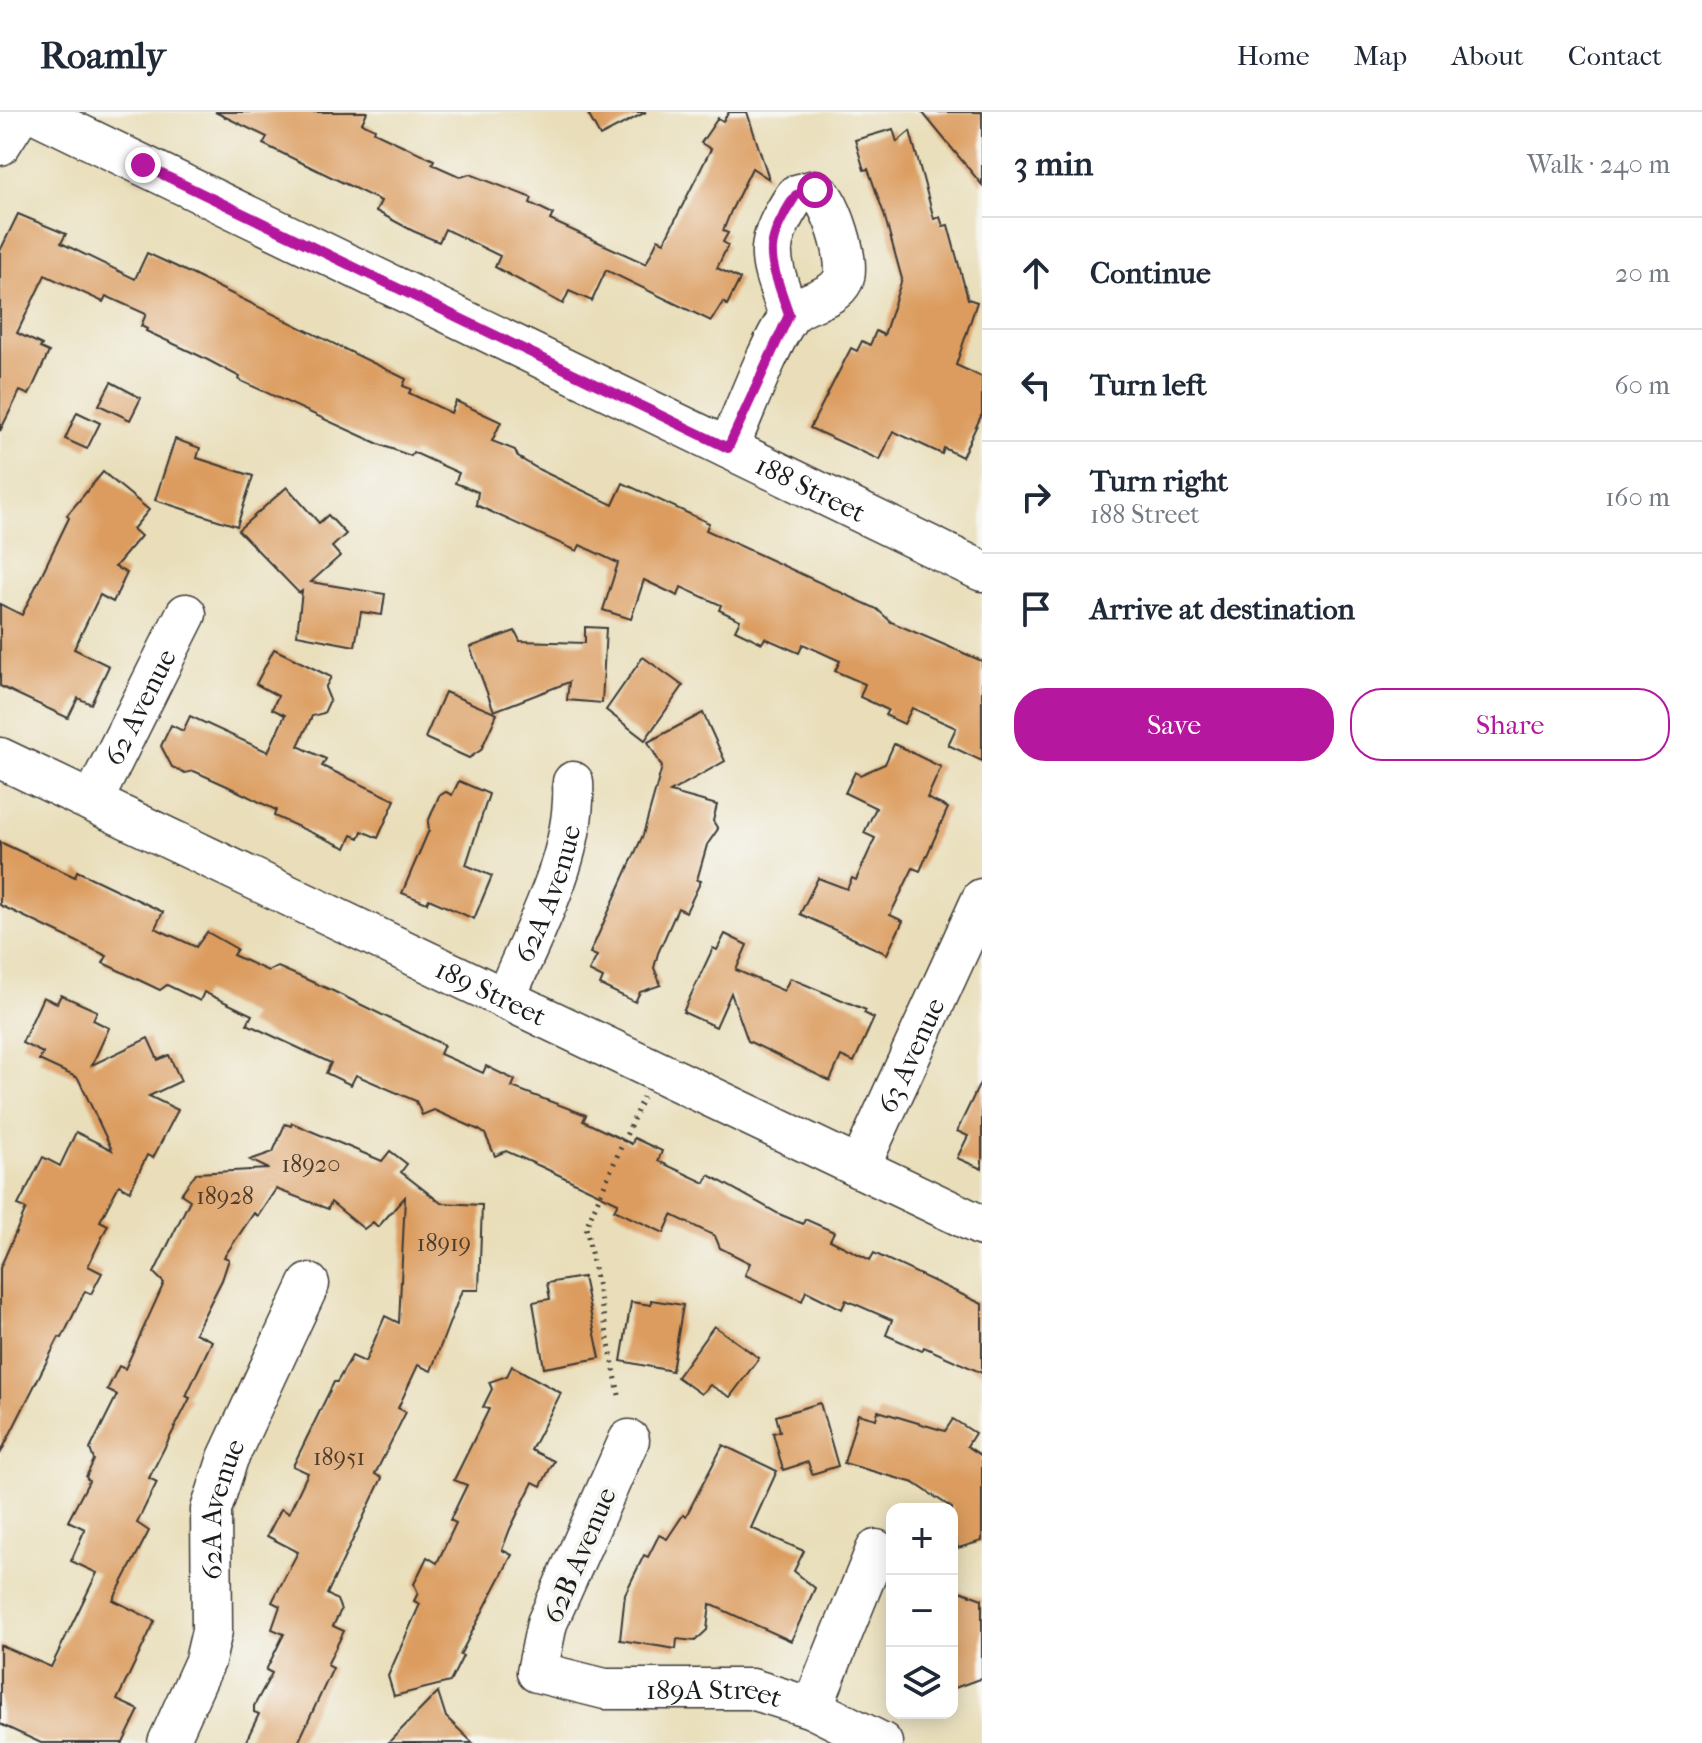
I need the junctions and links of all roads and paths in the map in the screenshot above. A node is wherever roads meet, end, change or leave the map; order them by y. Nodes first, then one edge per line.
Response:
1 (21, 112) edge
2 (33, 112) edge
3 (0, 145) edge
4 (789, 315) dead end
5 (728, 448) junction
6 (982, 571) edge
7 (186, 614) dead end
8 (0, 758) edge
9 (573, 782) dead end
10 (93, 800) junction
11 (982, 899) edge
12 (505, 999) junction
13 (645, 1092) dead end
14 (859, 1168) junction
15 (982, 1226) edge
16 (309, 1284) dead end
17 (619, 1395) dead end
18 (629, 1440) dead end
19 (876, 1550) dead end
20 (537, 1672) joint
21 (812, 1708) junction
22 (168, 1743) edge
23 (882, 1743) edge

1 - 3 street
2 - 5 street, 188 Street
4 - 5 street
5 - 6 street, 188 Street
7 - 10 street, 62 Avenue
8 - 10 street, 189 Street
9 - 12 street, 62A Avenue
10 - 12 street, 189 Street
11 - 14 street, 63 Avenue
12 - 14 street, 189 Street
13 - 17 path
14 - 15 street, 189 Street
16 - 22 street, 62A Avenue
18 - 20 street, 62B Avenue
19 - 21 street
20 - 21 street, 189A Street
21 - 23 street, 189A Street

